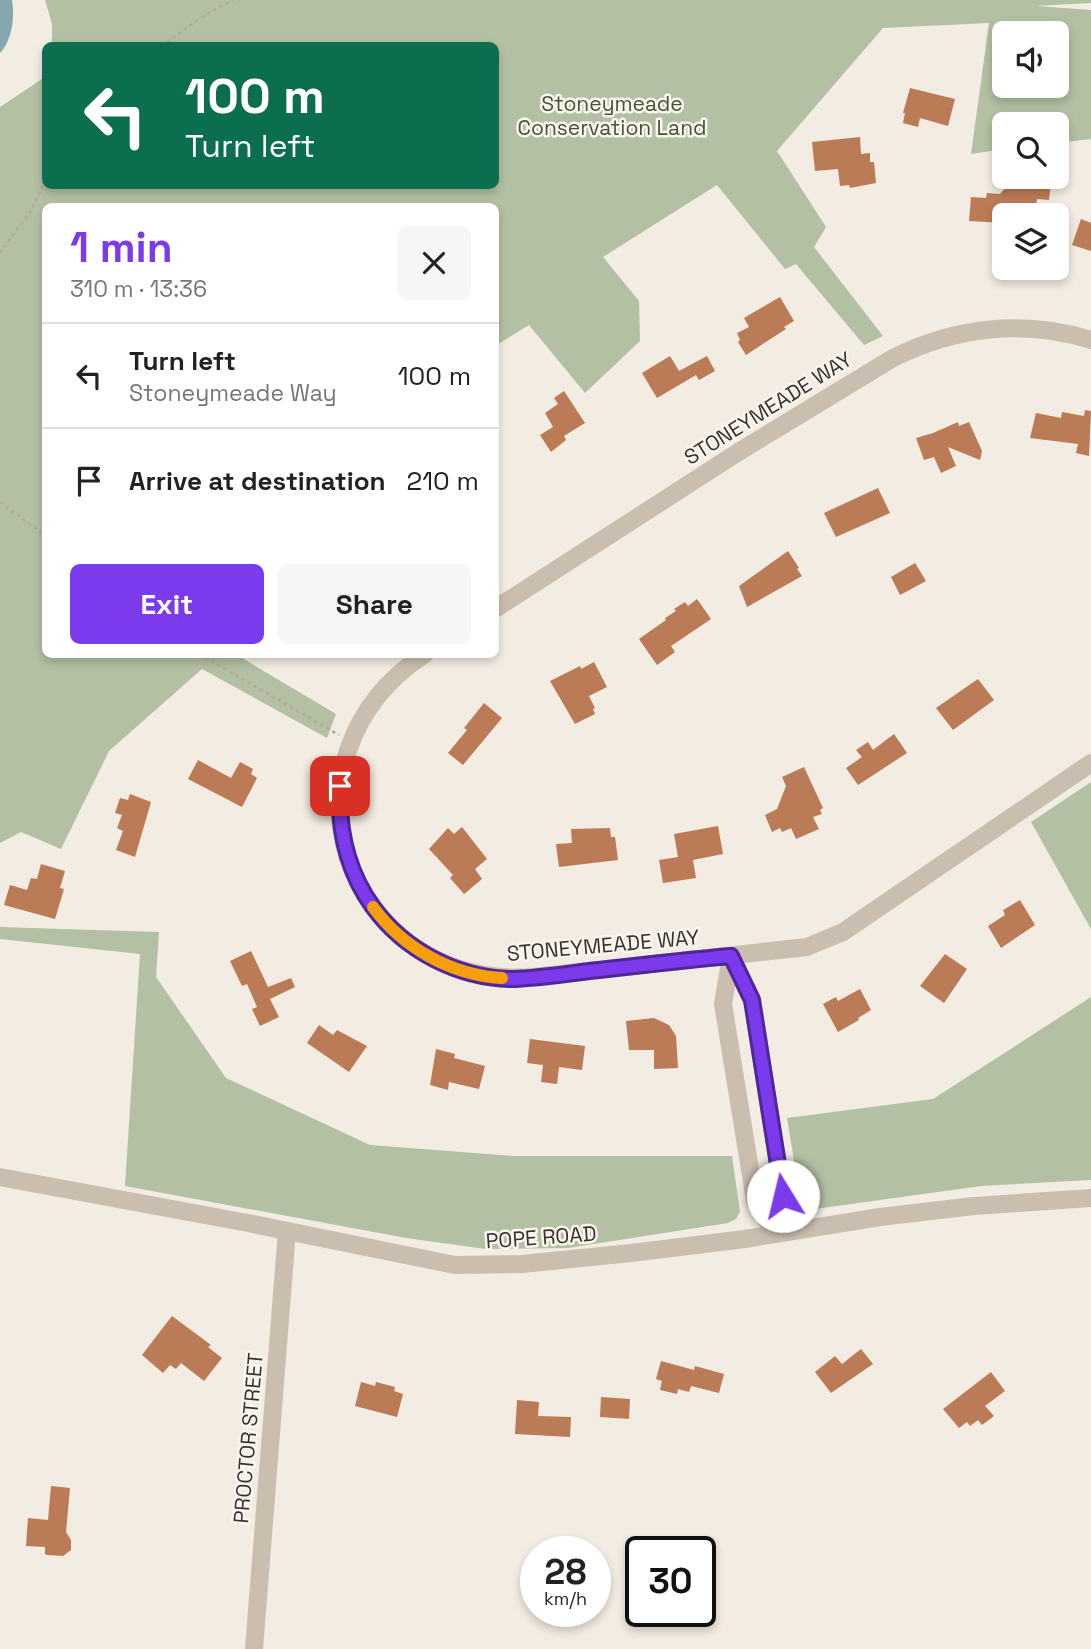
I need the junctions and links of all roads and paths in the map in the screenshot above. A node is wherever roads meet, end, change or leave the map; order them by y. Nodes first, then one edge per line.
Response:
1 (233, 0) edge
2 (167, 42) edge
3 (42, 188) edge
4 (0, 253) edge
5 (1091, 340) edge
6 (0, 502) edge
7 (42, 533) edge
8 (499, 606) edge
9 (206, 658) edge
10 (420, 658) edge
11 (336, 733) dead end
12 (1091, 763) edge
13 (731, 956) junction
14 (0, 1177) edge
15 (1091, 1198) edge
16 (287, 1231) junction
17 (775, 1234) junction
18 (254, 1649) edge

1 - 2 path
3 - 4 path
5 - 8 street, STONEYMEADE WAY
6 - 7 path
9 - 11 path
10 - 13 street, STONEYMEADE WAY
12 - 13 street, STONEYMEADE WAY
13 - 17 street, STONEYMEADE WAY
13 - 17 street, STONEYMEADE WAY
14 - 16 street, POPE ROAD
15 - 17 street, POPE ROAD
16 - 17 street, POPE ROAD
16 - 18 street, PROCTOR STREET

